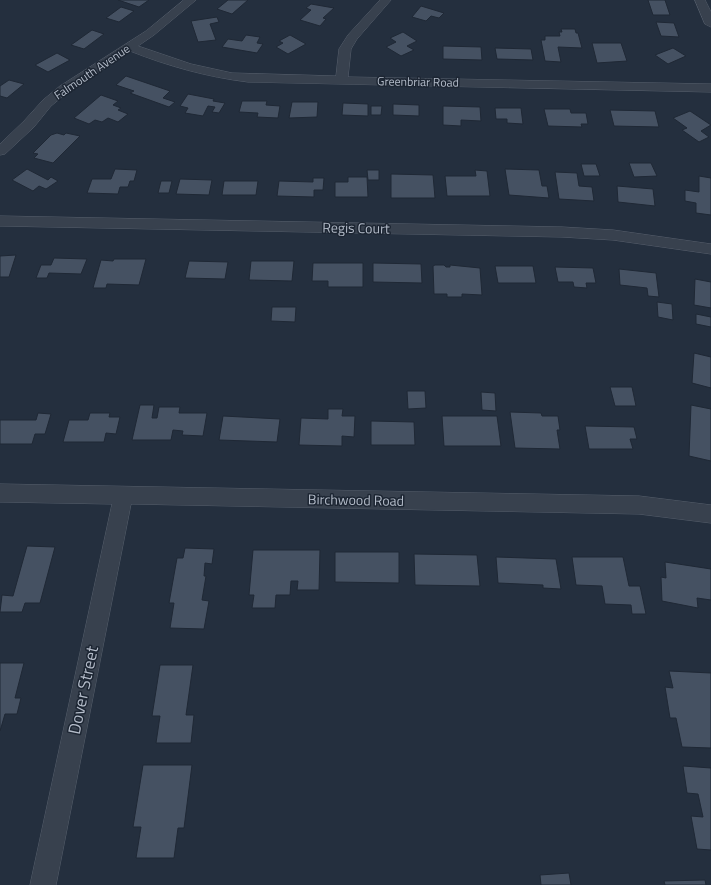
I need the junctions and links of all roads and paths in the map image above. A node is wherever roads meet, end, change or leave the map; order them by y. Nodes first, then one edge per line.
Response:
1 (191, 0) edge
2 (386, 0) edge
3 (700, 0) edge
4 (711, 24) edge
5 (129, 46) junction
6 (342, 80) junction
7 (711, 88) edge
8 (0, 152) edge
9 (0, 221) edge
10 (711, 249) edge
11 (0, 494) edge
12 (123, 496) junction
13 (711, 514) edge
14 (42, 885) edge

1 - 5 street, Falmouth Avenue
2 - 6 street
3 - 4 street
5 - 6 street, Greenbriar Road
5 - 8 street, Falmouth Avenue
6 - 7 street, Greenbriar Road
9 - 10 street, Regis Court
11 - 12 street, Birchwood Road
12 - 13 street, Birchwood Road
12 - 14 street, Dover Street

